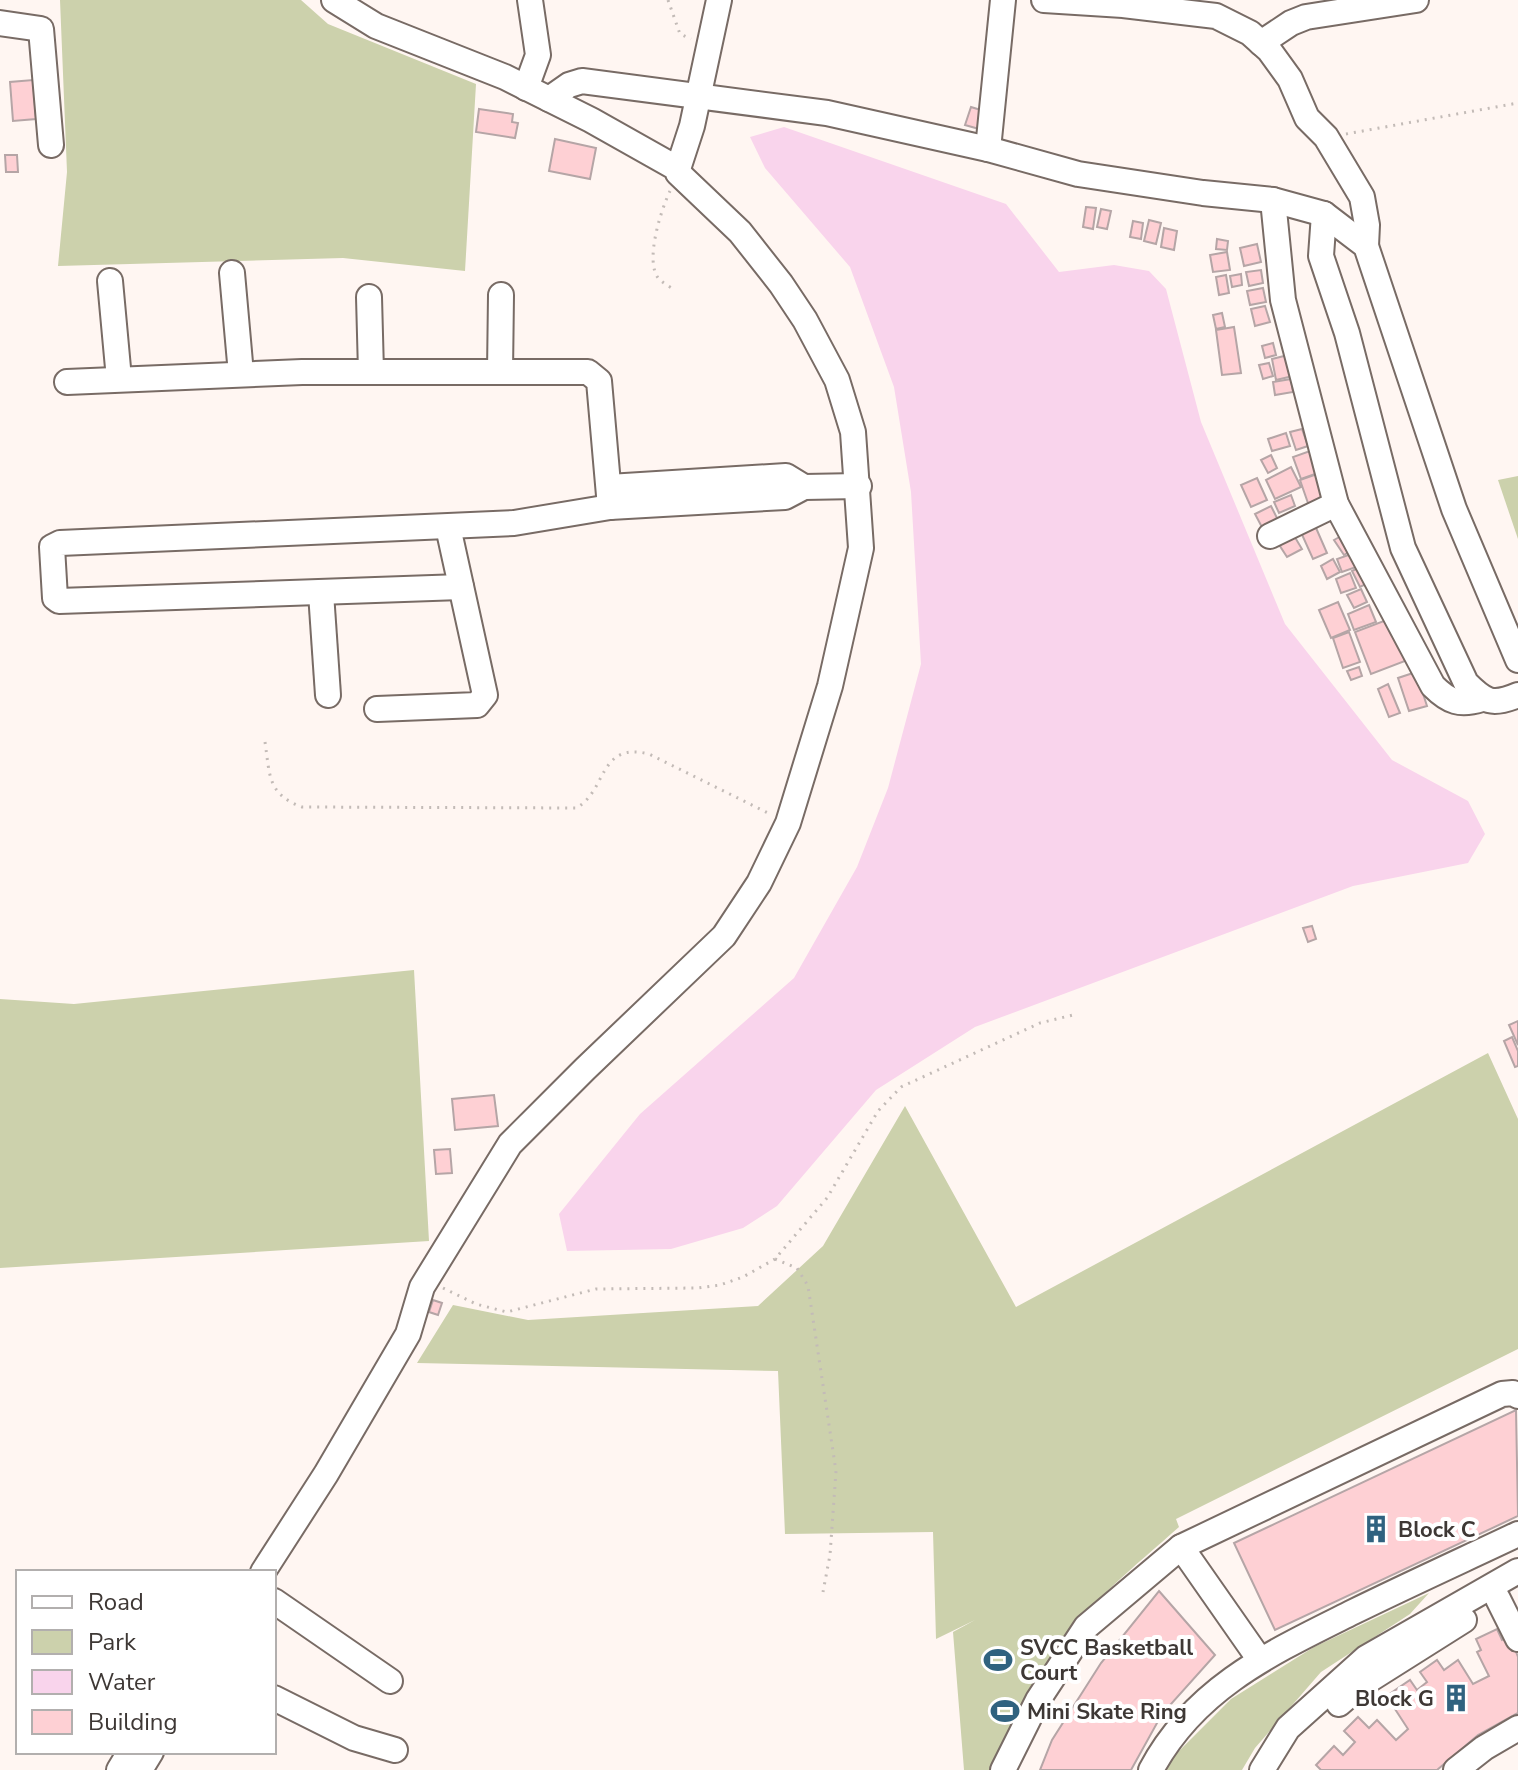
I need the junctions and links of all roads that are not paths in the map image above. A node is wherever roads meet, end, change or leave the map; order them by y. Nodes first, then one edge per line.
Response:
1 (334, 0) edge
2 (530, 0) edge
3 (1003, 0) edge
4 (1044, 0) edge
5 (1416, 0) edge
6 (722, 2) edge
7 (0, 23) edge
8 (1261, 43) junction
9 (526, 88) junction
10 (698, 98) junction
11 (549, 99) junction
12 (51, 145) dead end
13 (988, 149) junction
14 (678, 171) junction
15 (1273, 200) junction
16 (1324, 214) junction
17 (1366, 246) junction
18 (232, 273) dead end
19 (110, 281) dead end
20 (501, 295) dead end
21 (369, 297) dead end
22 (371, 372) junction
23 (500, 372) junction
24 (241, 374) junction
25 (119, 379) junction
26 (67, 382) dead end
27 (859, 486) junction
28 (610, 497) junction
29 (1336, 504) junction
30 (448, 527) junction
31 (1270, 536) dead end
32 (461, 587) junction
33 (321, 593) junction
34 (1518, 660) edge
35 (328, 695) dead end
36 (1518, 695) edge
37 (1482, 699) junction
38 (377, 709) dead end
39 (411, 1320) junction
40 (1518, 1396) edge
41 (1518, 1534) edge
42 (1181, 1547) junction
43 (245, 1570) edge
44 (264, 1570) edge
45 (1518, 1571) edge
46 (1508, 1594) edge
47 (276, 1602) edge
48 (1518, 1639) edge
49 (1260, 1660) junction
50 (390, 1681) dead end
51 (276, 1699) edge
52 (1518, 1728) edge
53 (395, 1750) dead end
54 (1003, 1770) edge
55 (1151, 1770) edge
56 (1262, 1770) edge
57 (1279, 1770) edge
58 (1456, 1770) edge

1 - 9 street
2 - 9 street
3 - 13 street
4 - 8 street
5 - 8 street
6 - 10 street
7 - 12 street
8 - 17 street
9 - 11 street
10 - 11 street
10 - 13 street
10 - 14 street
11 - 14 street
13 - 15 street
14 - 27 street
15 - 16 street
15 - 29 street
16 - 17 street
16 - 37 street
17 - 34 street
18 - 24 street
19 - 25 street
20 - 23 street
21 - 22 street
22 - 23 street
22 - 24 street
23 - 28 street
24 - 25 street
25 - 26 street
27 - 28 street
27 - 39 street
28 - 30 street
29 - 31 street
29 - 37 street
30 - 32 street
30 - 33 street
32 - 33 street
32 - 38 street
33 - 35 street
36 - 37 street
39 - 43 street
39 - 44 street
40 - 42 street
41 - 49 street
42 - 49 street
42 - 54 street
45 - 56 street
46 - 48 street
46 - 57 street
47 - 50 street
49 - 55 street
51 - 53 street
52 - 58 street

